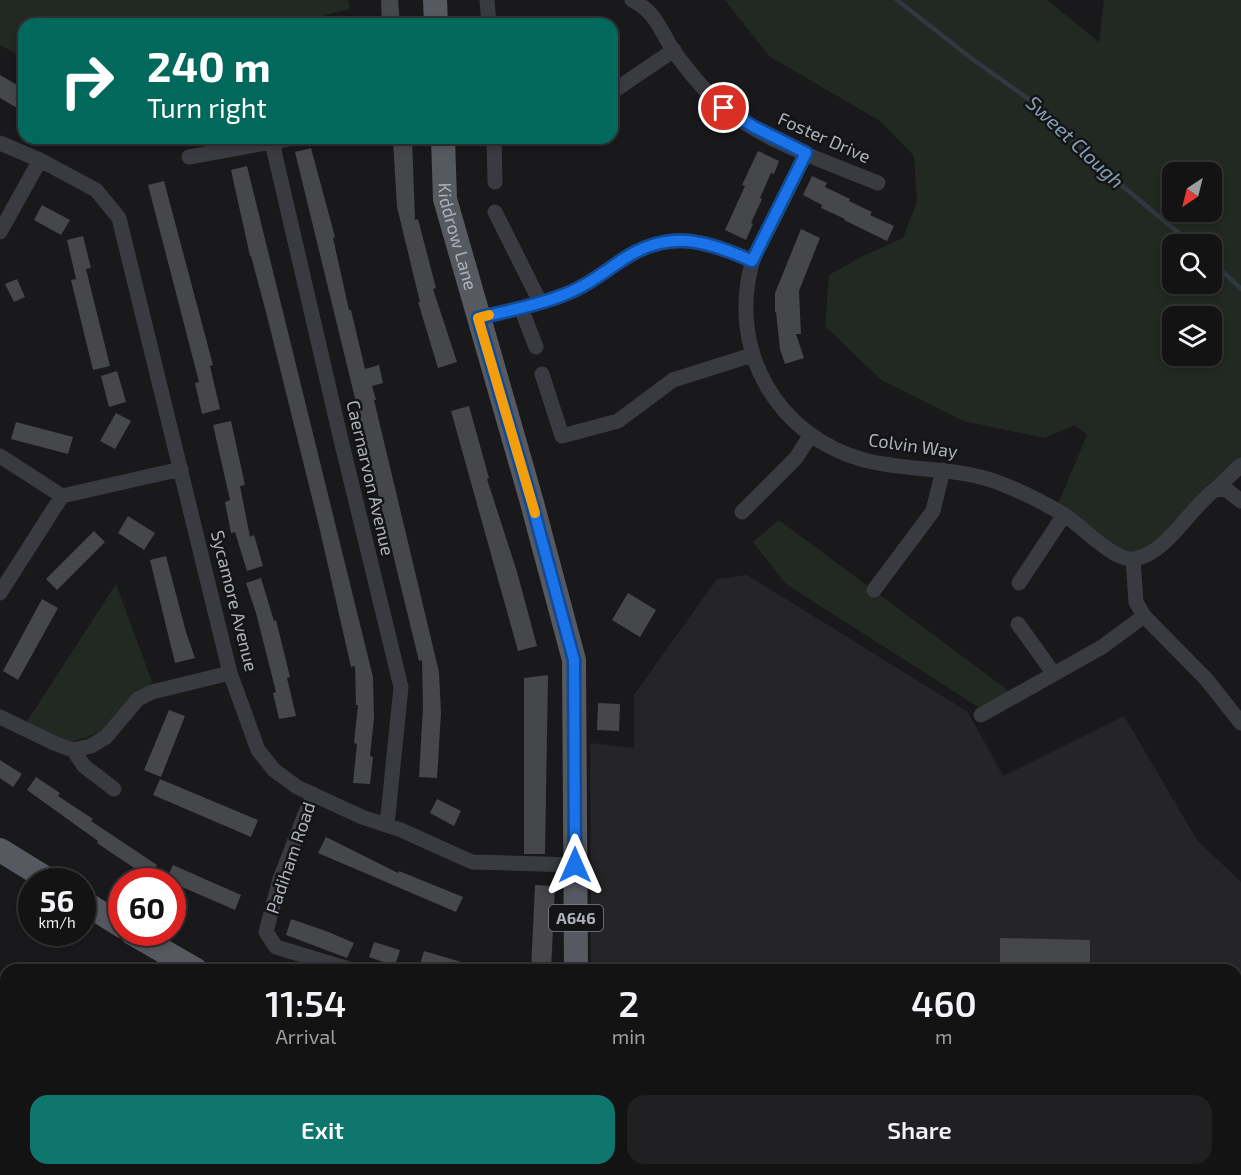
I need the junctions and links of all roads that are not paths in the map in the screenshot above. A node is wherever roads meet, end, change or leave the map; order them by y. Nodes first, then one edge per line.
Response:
1 (435, 0) edge
2 (632, 0) edge
3 (487, 1) edge
4 (436, 18) edge
5 (488, 18) edge
6 (674, 50) junction
7 (618, 88) edge
8 (0, 143) edge
9 (261, 144) edge
10 (272, 144) edge
11 (443, 144) edge
12 (494, 144) edge
13 (806, 153) junction
14 (189, 157) dead end
15 (40, 160) junction
16 (495, 182) dead end
17 (878, 183) dead end
18 (495, 212) dead end
19 (0, 232) edge
20 (752, 261) junction
21 (540, 302) junction
22 (521, 308) junction
23 (478, 318) junction
24 (536, 347) dead end
25 (752, 355) junction
26 (542, 374) dead end
27 (810, 436) junction
28 (0, 456) edge
29 (1241, 465) edge
30 (181, 469) junction
31 (943, 470) junction
32 (1213, 490) junction
33 (62, 496) junction
34 (1241, 501) edge
35 (742, 512) dead end
36 (1064, 515) junction
37 (1134, 559) junction
38 (1020, 584) dead end
39 (874, 590) dead end
40 (0, 593) edge
41 (1144, 616) junction
42 (1018, 624) dead end
43 (230, 673) junction
44 (1054, 674) junction
45 (981, 715) dead end
46 (0, 717) edge
47 (1241, 723) edge
48 (73, 750) junction
49 (114, 789) dead end
50 (313, 794) junction
51 (387, 825) junction
52 (0, 850) edge
53 (575, 865) junction
54 (29, 868) edge
55 (154, 946) edge
56 (186, 964) edge
57 (332, 964) edge
58 (576, 964) edge

1 - 4 main road
2 - 6 street, Foster Drive
3 - 5 street
6 - 7 street
6 - 13 street, Foster Drive
8 - 15 street, Sycamore Avenue
9 - 14 street
10 - 51 street, Caernarvon Avenue
11 - 23 main road, Kiddrow Lane / A646
12 - 16 street
13 - 17 street, Foster Drive
13 - 20 street, Colvin Way
15 - 19 street
15 - 30 street, Sycamore Avenue
18 - 21 street
20 - 21 street
20 - 25 street, Colvin Way
21 - 22 street
22 - 23 street
22 - 24 street
23 - 53 main road, Kiddrow Lane / A646
25 - 26 street
25 - 27 street, Colvin Way
27 - 31 street, Colvin Way
27 - 35 street
28 - 33 street
29 - 32 street
30 - 33 street
30 - 43 street, Sycamore Avenue
31 - 36 street, Colvin Way
31 - 39 street
32 - 34 street
32 - 37 street
33 - 40 street
36 - 37 street, Colvin Way
36 - 38 street
37 - 41 street
41 - 44 street
41 - 47 street
42 - 44 street
43 - 48 street
43 - 50 street, Sycamore Avenue
44 - 45 street
46 - 48 street
48 - 49 street
50 - 51 street, Sycamore Avenue
50 - 57 street, Padiham Road
51 - 53 street, Sycamore Avenue
52 - 54 main road
53 - 58 main road, Kiddrow Lane / A646
55 - 56 main road

